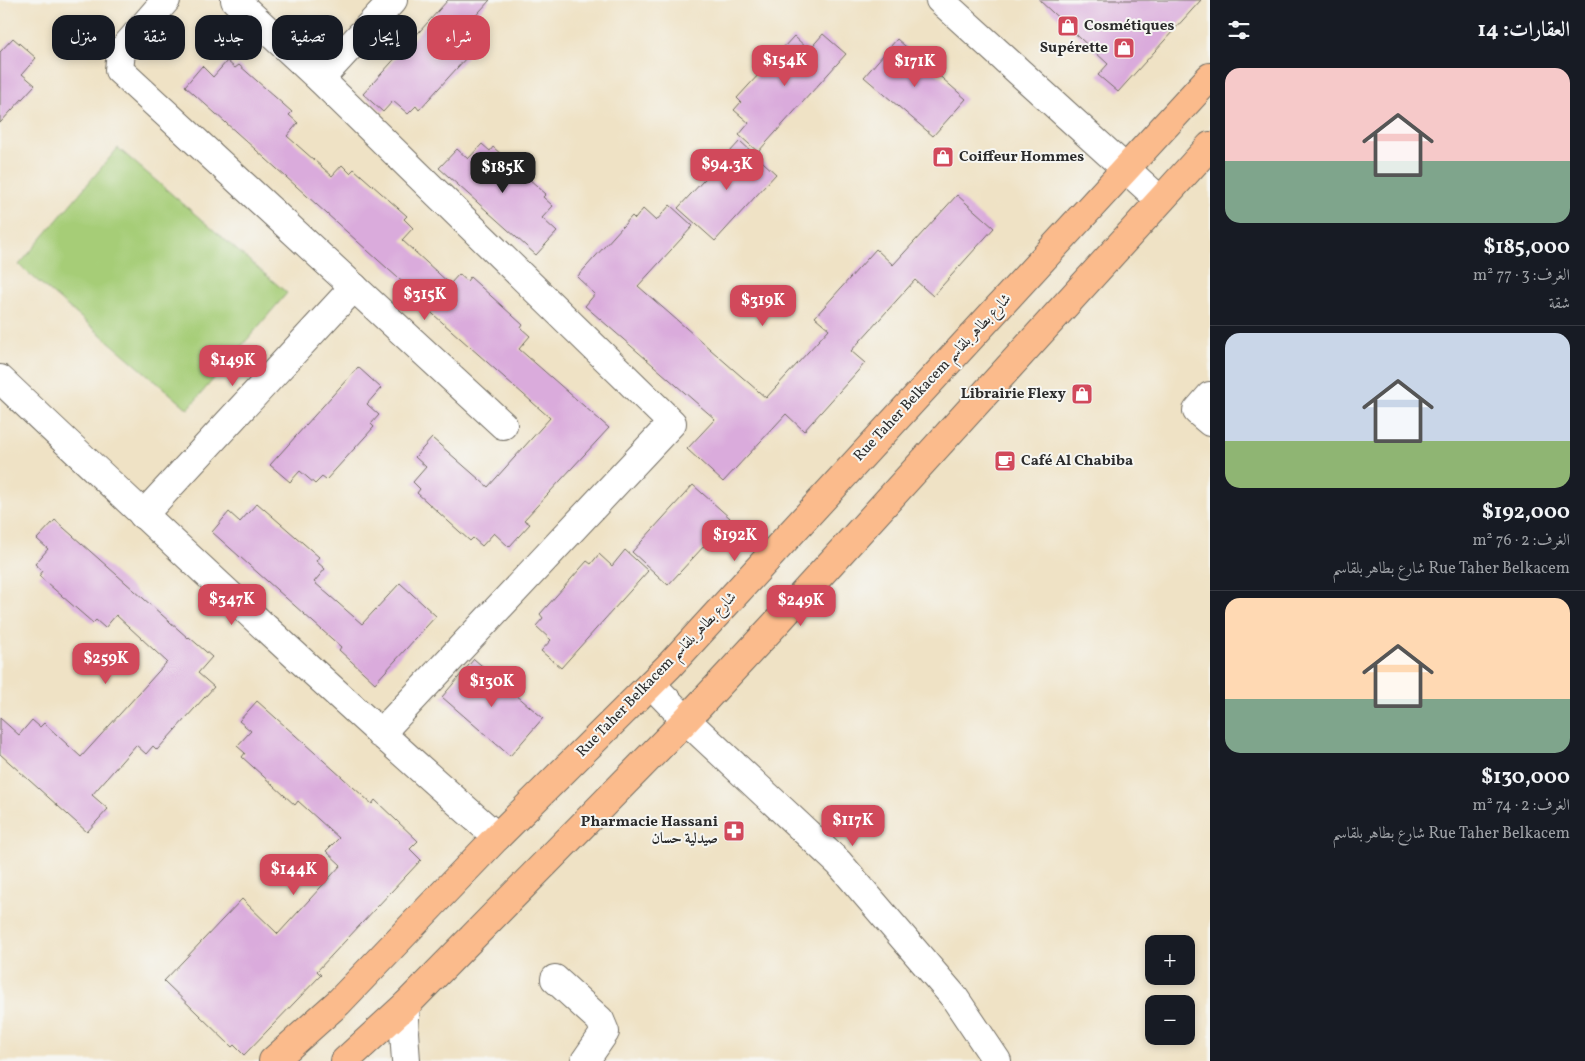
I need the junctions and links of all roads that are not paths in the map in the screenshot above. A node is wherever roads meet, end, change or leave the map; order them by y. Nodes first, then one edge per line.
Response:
1 (166, 0) edge
2 (235, 0) edge
3 (393, 0) edge
4 (940, 0) edge
5 (1210, 77) edge
6 (320, 79) junction
7 (1210, 146) edge
8 (1125, 168) junction
9 (1160, 200) junction
10 (354, 287) junction
11 (0, 379) edge
12 (1210, 396) edge
13 (1210, 422) edge
14 (503, 425) dead end
15 (143, 515) junction
16 (651, 684) junction
17 (686, 720) junction
18 (380, 734) junction
19 (497, 837) junction
20 (555, 978) dead end
21 (406, 1005) junction
22 (273, 1061) edge
23 (345, 1061) edge
24 (406, 1061) edge
25 (584, 1061) edge
26 (996, 1061) edge

1 - 10 street
2 - 6 street
3 - 6 street
4 - 8 street
5 - 8 main road, Rue Taher Belkacem شارع بطاهر بلقاسم
6 - 18 street
7 - 9 main road
8 - 9 street
8 - 16 main road, Rue Taher Belkacem شارع بطاهر بلقاسم
9 - 17 main road
10 - 14 street
10 - 15 street
11 - 15 street
12 - 13 street
15 - 18 street
16 - 17 street
16 - 19 main road, Rue Taher Belkacem شارع بطاهر بلقاسم
17 - 21 main road
17 - 26 street
18 - 19 street
19 - 22 main road, Rue Taher Belkacem شارع بطاهر بلقاسم
20 - 25 street
21 - 23 main road
21 - 24 street

